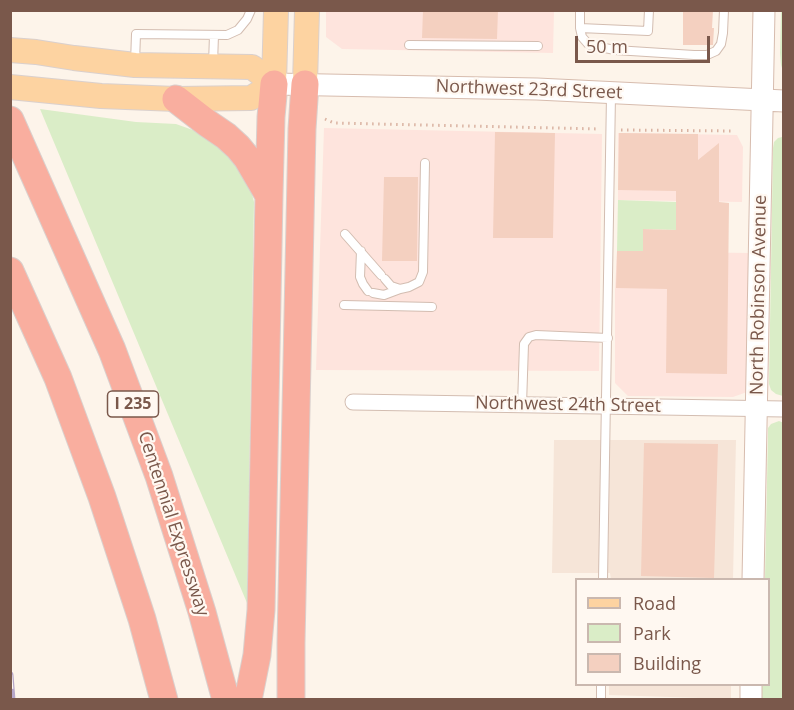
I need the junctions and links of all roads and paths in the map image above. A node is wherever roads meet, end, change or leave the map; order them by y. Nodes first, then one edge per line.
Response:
1 (251, 10) edge
2 (276, 10) edge
3 (307, 10) edge
4 (580, 10) edge
5 (649, 10) edge
6 (724, 10) edge
7 (764, 10) edge
8 (580, 28) junction
9 (214, 35) junction
10 (409, 45) dead end
11 (538, 46) dead end
12 (10, 50) edge
13 (135, 64) junction
14 (213, 66) junction
15 (274, 84) junction
16 (305, 84) junction
17 (10, 87) edge
18 (611, 92) junction
19 (176, 99) junction
20 (773, 101) edge
21 (324, 119) dead end
22 (10, 120) edge
23 (610, 129) junction
24 (735, 131) dead end
25 (424, 163) dead end
26 (268, 195) junction
27 (345, 234) dead end
28 (361, 251) junction
29 (10, 271) edge
30 (400, 289) junction
31 (344, 305) dead end
32 (432, 307) dead end
33 (608, 338) junction
34 (353, 402) dead end
35 (522, 405) junction
36 (607, 406) junction
37 (756, 409) junction
38 (783, 409) edge
39 (603, 578) edge
40 (753, 578) edge
41 (164, 699) edge
42 (226, 699) edge
43 (248, 699) edge
44 (291, 699) edge

1 - 9 lane
2 - 15 main road
3 - 16 main road
4 - 8 lane
5 - 8 lane
6 - 8 lane
7 - 20 street, North Robinson Avenue
9 - 13 lane
9 - 14 lane
10 - 11 lane
12 - 13 main road
13 - 14 main road
14 - 15 main road
15 - 16 street, Northwest 23rd Street
15 - 19 main road
15 - 26 highway
16 - 18 street, Northwest 23rd Street
16 - 44 highway
17 - 19 main road
18 - 20 street, Northwest 23rd Street
18 - 23 lane
19 - 26 highway
20 - 37 street, North Robinson Avenue
21 - 23 path
22 - 42 highway, Centennial Expressway / I 235
23 - 24 path
23 - 33 lane
25 - 30 lane
26 - 43 highway
27 - 28 lane
28 - 30 lane
28 - 30 lane
29 - 41 highway
31 - 32 lane
33 - 35 lane
33 - 36 lane
34 - 35 street, Northwest 24th Street
35 - 36 street, Northwest 24th Street
36 - 37 street, Northwest 24th Street
36 - 39 lane
37 - 38 street, Northwest 24th Street
37 - 40 street, North Robinson Avenue

